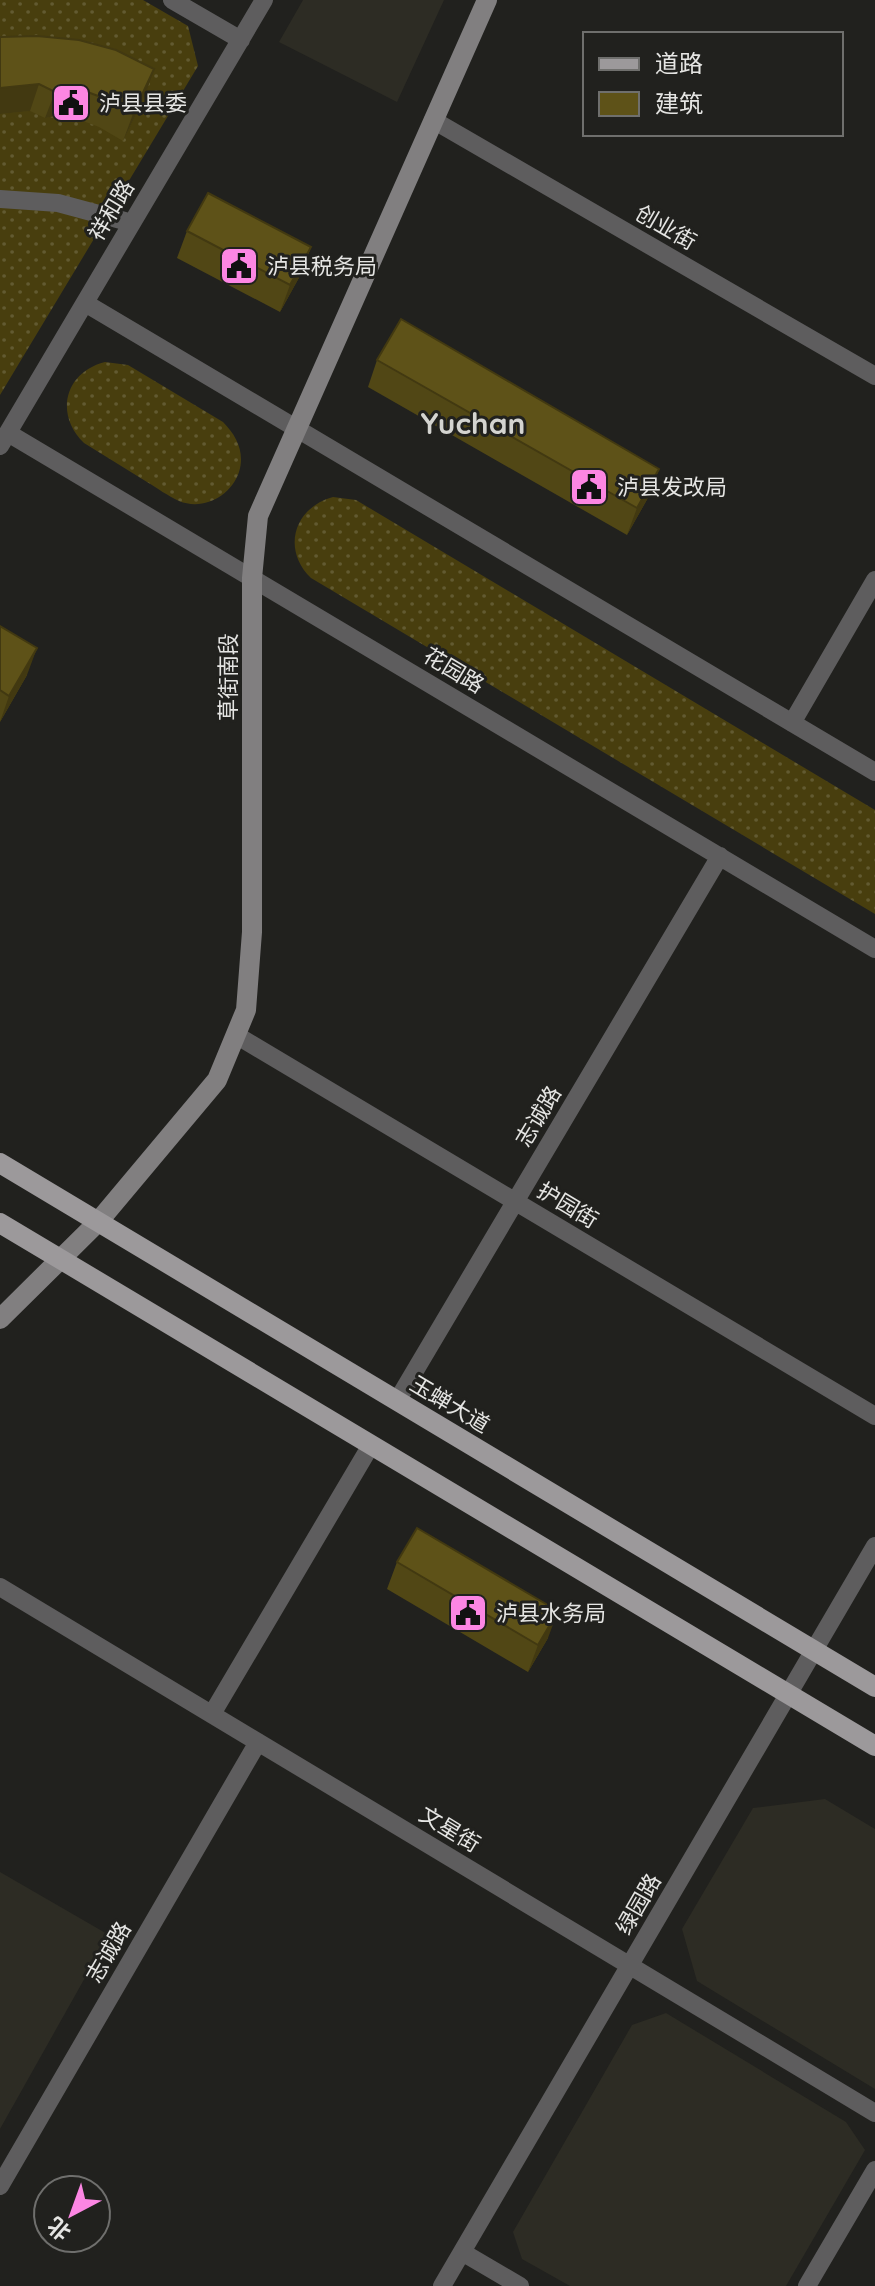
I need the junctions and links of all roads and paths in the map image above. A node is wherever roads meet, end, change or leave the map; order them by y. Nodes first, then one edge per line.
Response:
1 (172, 0) edge
2 (264, 0) edge
3 (487, 0) edge
4 (241, 40) junction
5 (433, 120) junction
6 (0, 199) edge
7 (132, 223) junction
8 (85, 303) junction
9 (875, 376) edge
10 (296, 429) junction
11 (4, 439) edge
12 (252, 578) junction
13 (875, 580) edge
14 (792, 723) junction
15 (875, 772) edge
16 (720, 856) junction
17 (875, 949) edge
18 (236, 1035) junction
19 (0, 1163) edge
20 (515, 1201) junction
21 (98, 1222) junction
22 (0, 1223) edge
23 (60, 1259) junction
24 (0, 1319) edge
25 (397, 1401) junction
26 (875, 1416) edge
27 (371, 1445) junction
28 (875, 1546) edge
29 (0, 1587) edge
30 (814, 1650) junction
31 (875, 1687) edge
32 (788, 1695) junction
33 (212, 1714) junction
34 (258, 1742) junction
35 (875, 1746) edge
36 (630, 1965) junction
37 (875, 2113) edge
38 (875, 2170) edge
39 (0, 2186) edge
40 (462, 2252) junction
41 (442, 2286) edge
42 (520, 2286) edge
43 (807, 2286) edge

1 - 4 street
2 - 4 street, 祥和路
3 - 5 main road, 草街南段
4 - 7 street, 祥和路
5 - 9 street, 创业街
5 - 10 main road, 草街南段
6 - 7 street
7 - 8 street, 祥和路
8 - 10 street
8 - 11 street, 祥和路
10 - 12 main road, 草街南段
10 - 14 street
11 - 12 street, 花园路
12 - 16 street, 花园路
12 - 18 main road, 草街南段
13 - 14 street
14 - 15 street
16 - 17 street, 花园路
16 - 20 street, 志诚路
18 - 20 street, 护园街
18 - 21 main road, 草街南段
19 - 21 main road, 玉蝉大道
20 - 25 street, 志诚路
20 - 26 street, 护园街
21 - 23 main road, 草街南段
21 - 25 main road, 玉蝉大道
22 - 23 main road
23 - 24 main road, 草街南段
23 - 27 main road
25 - 30 main road, 玉蝉大道
27 - 32 main road
27 - 33 street
28 - 30 street, 绿园路
29 - 33 street, 文星街
30 - 31 main road, 玉蝉大道
30 - 32 street, 绿园路
32 - 35 main road
32 - 36 street, 绿园路
33 - 34 street, 文星街
34 - 36 street, 文星街
34 - 39 street, 志诚路
36 - 37 street, 文星街
36 - 40 street, 绿园路
38 - 43 street
40 - 41 street, 绿园路
40 - 42 street

